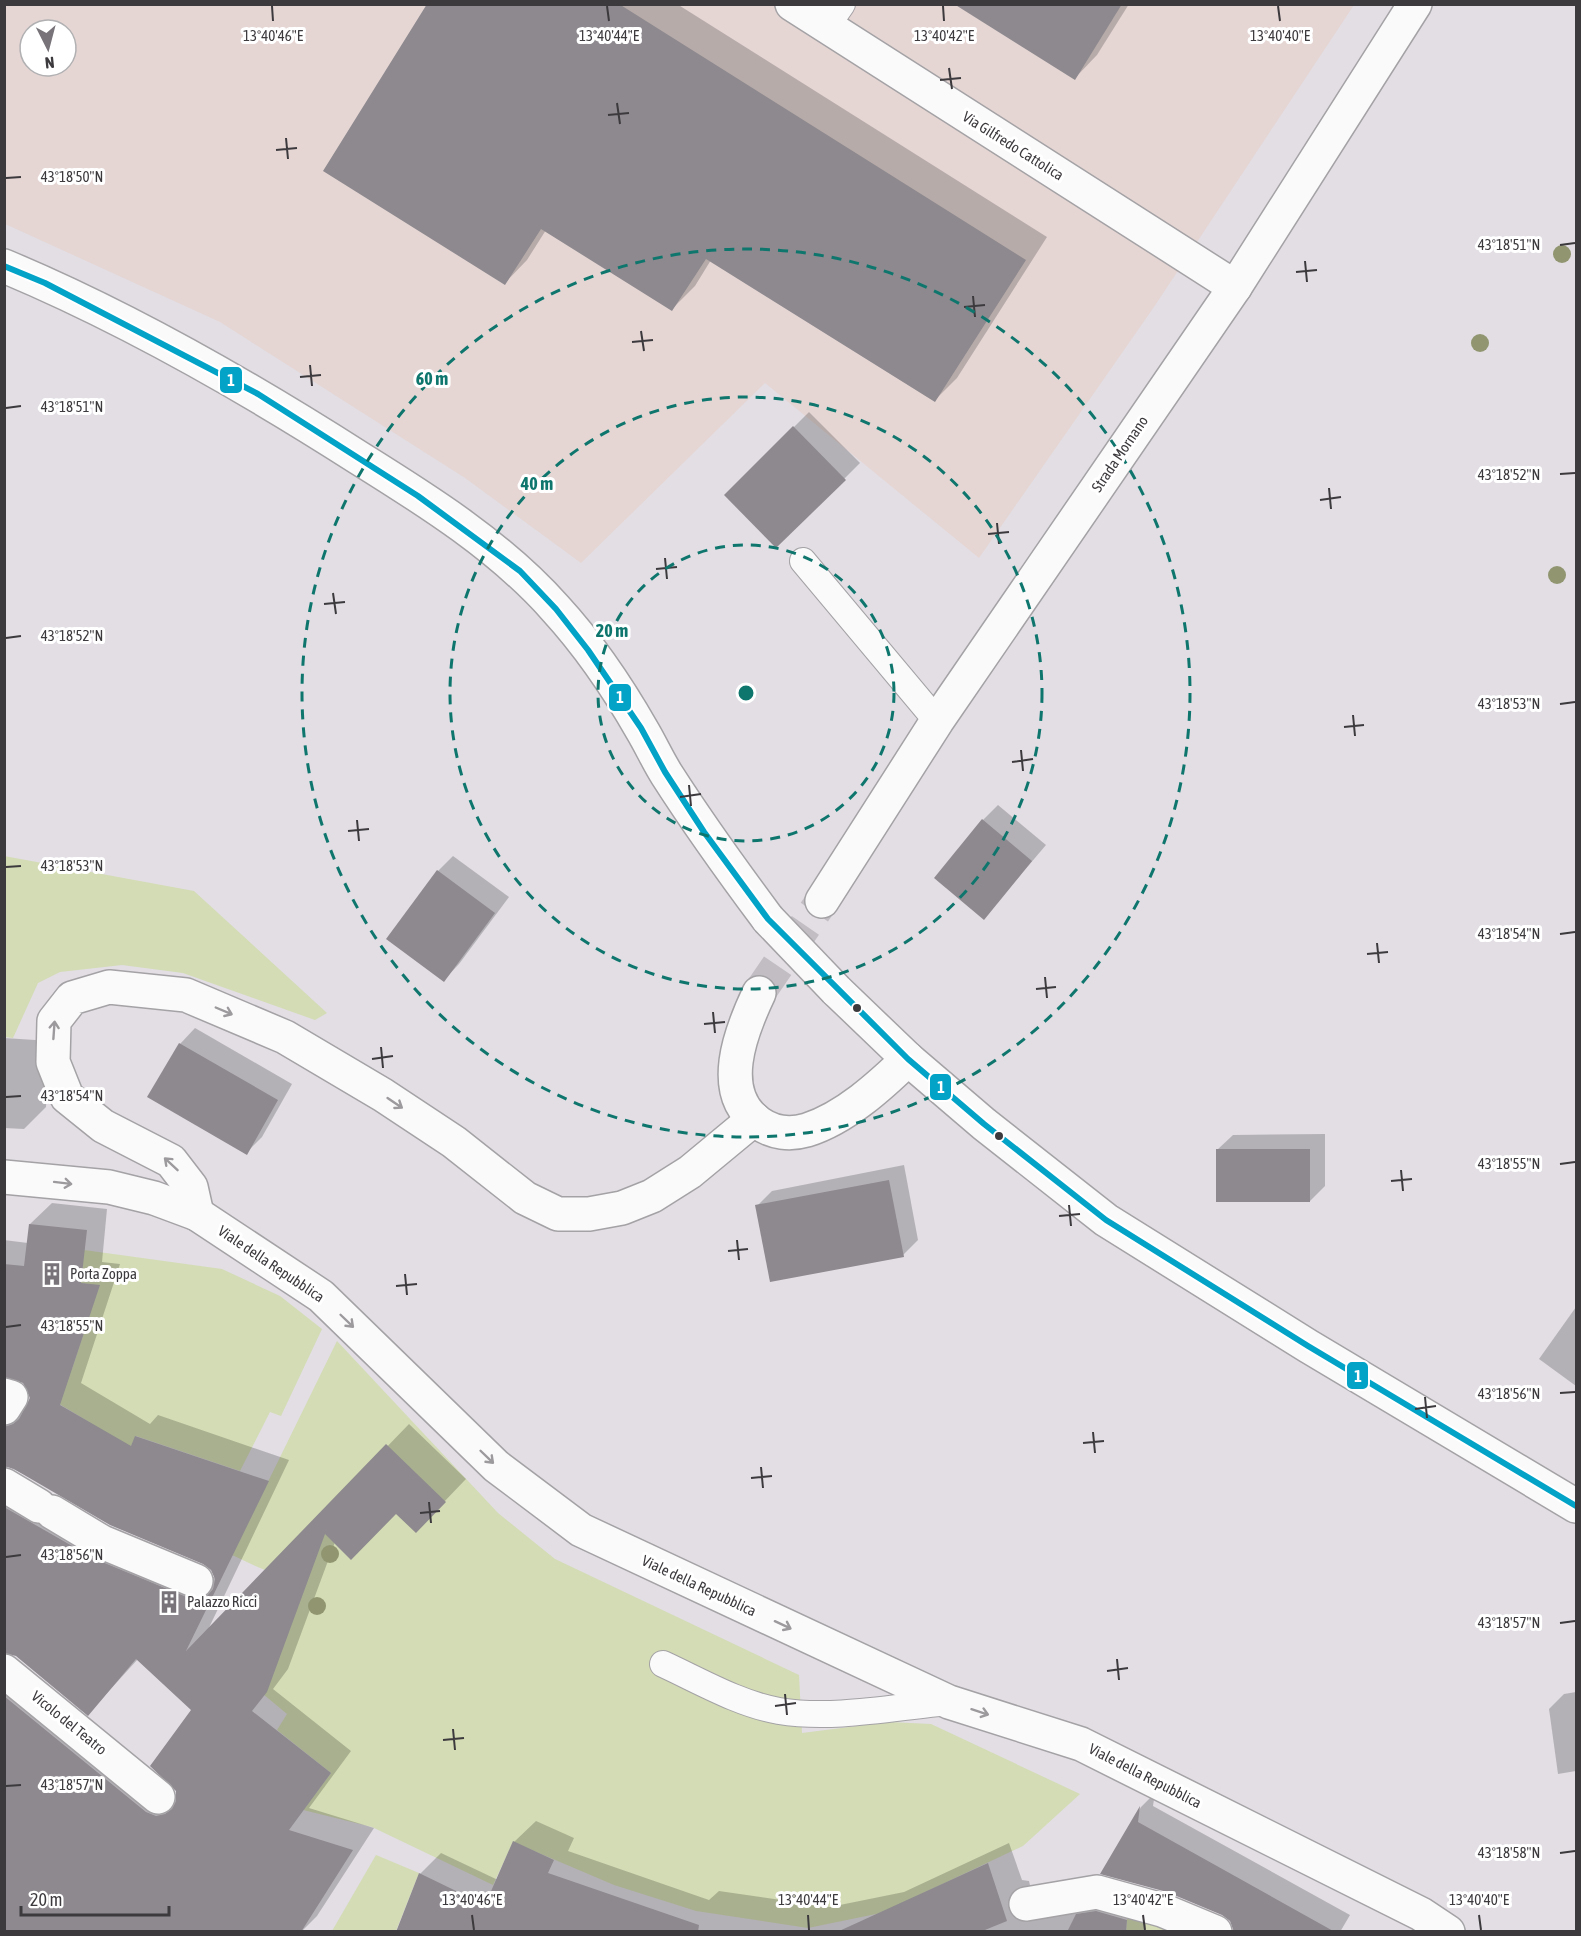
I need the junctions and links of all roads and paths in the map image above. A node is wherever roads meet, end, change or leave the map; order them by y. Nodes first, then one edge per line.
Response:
1 (792, 4) edge
2 (1415, 4) edge
3 (834, 16) edge
4 (4, 266) edge
5 (1235, 287) junction
6 (803, 561) dead end
7 (937, 721) junction
8 (822, 901) tunnel mouth
9 (759, 993) tunnel mouth
10 (908, 1059) junction
11 (754, 1119) junction
12 (4, 1177) edge
13 (197, 1214) junction
14 (4, 1485) edge
15 (1576, 1506) edge
16 (196, 1581) dead end
17 (663, 1664) dead end
18 (4, 1671) edge
19 (949, 1702) junction
20 (158, 1797) dead end
21 (1026, 1904) dead end
22 (1215, 1932) edge
23 (1448, 1932) edge

1 - 3 street, Via Gilfredo Cattolica
2 - 5 street, Strada Mornano
3 - 5 street, Via Gilfredo Cattolica
4 - 10 street, bridge
5 - 7 street, Strada Mornano
6 - 7 lane
7 - 8 street, Strada Mornano
9 - 11 street
10 - 11 street
10 - 15 street
13 -> 11 street
12 -> 13 street, Viale della Repubblica
13 -> 19 street, Viale della Repubblica
14 - 16 street
17 - 19 lane
18 - 20 street, Vicolo del Teatro
19 -> 23 street, Viale della Repubblica
21 - 22 street

